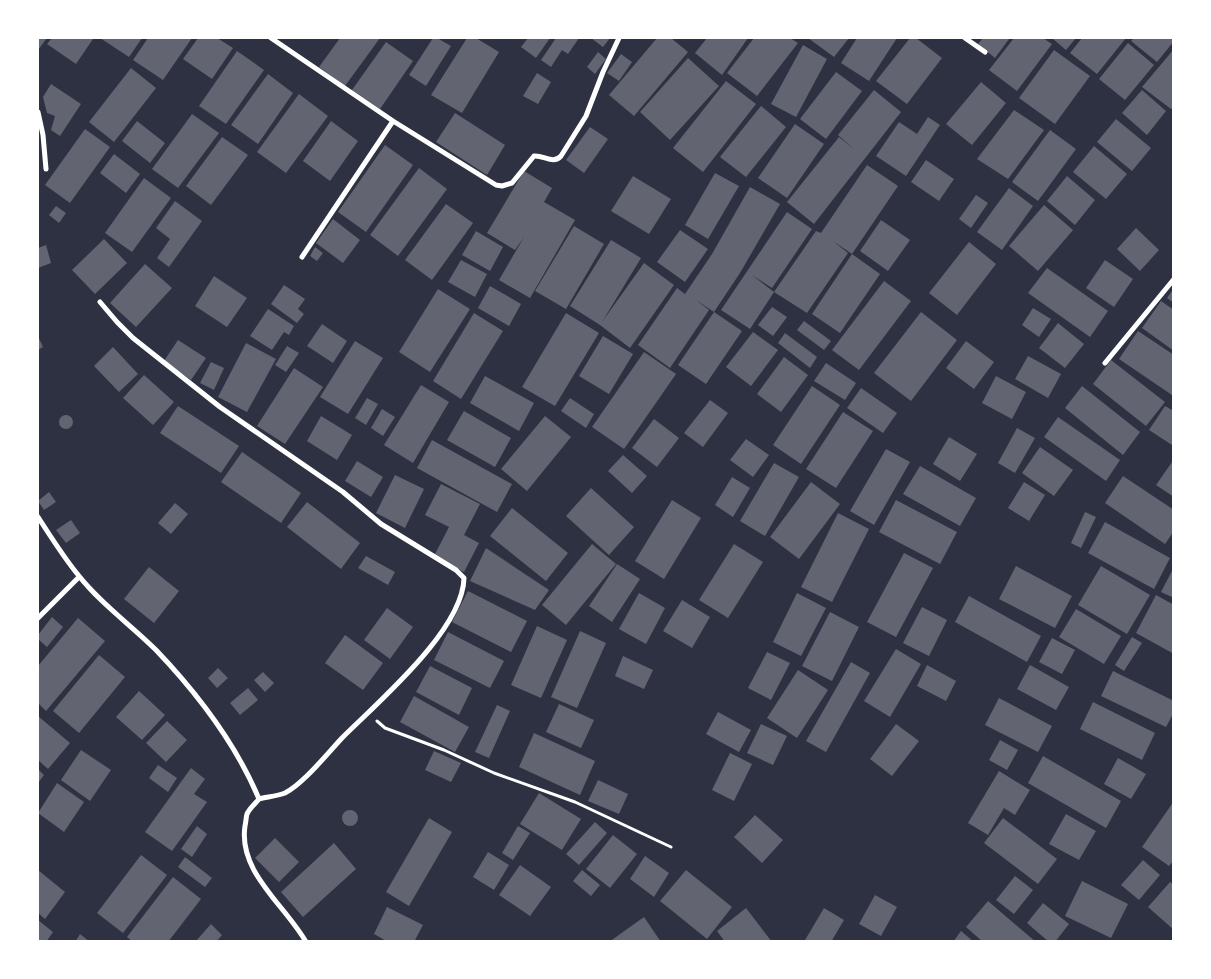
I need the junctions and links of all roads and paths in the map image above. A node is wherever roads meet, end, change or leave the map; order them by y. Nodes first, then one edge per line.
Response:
1 (271, 38) edge
2 (619, 38) edge
3 (965, 38) edge
4 (985, 52) dead end
5 (38, 112) edge
6 (393, 120) junction
7 (46, 169) dead end
8 (302, 257) dead end
9 (1174, 279) edge
10 (100, 302) dead end
11 (1105, 363) dead end
12 (38, 517) edge
13 (79, 577) junction
14 (38, 618) edge
15 (367, 713) junction
16 (259, 799) junction
17 (671, 847) dead end
18 (306, 942) edge

1 - 6 street
2 - 6 street
3 - 4 street
5 - 7 street
6 - 8 street
9 - 11 street
10 - 15 street
12 - 13 street
13 - 14 street
13 - 16 street
15 - 16 street
15 - 17 path
16 - 18 street

